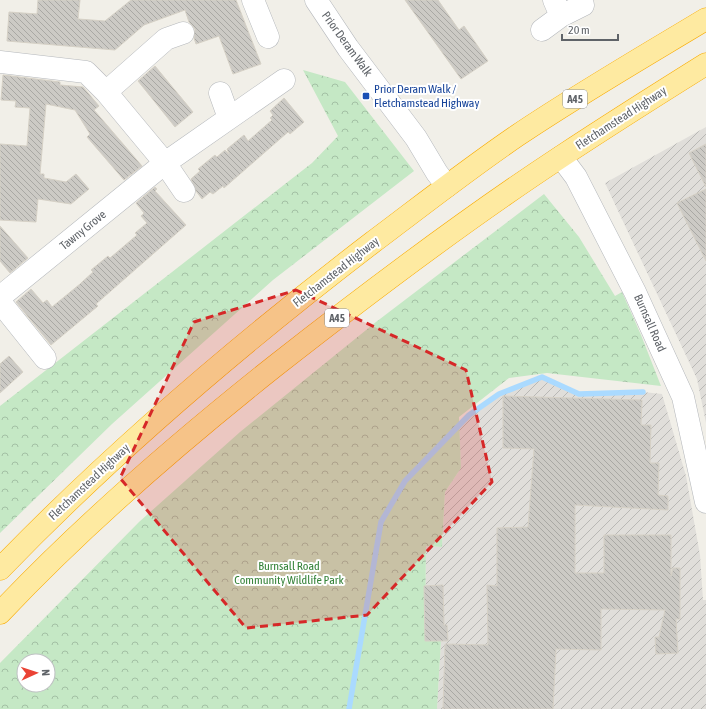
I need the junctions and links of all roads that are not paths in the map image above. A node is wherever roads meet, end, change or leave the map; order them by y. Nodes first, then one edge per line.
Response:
1 (253, 0) edge
2 (316, 0) edge
3 (583, 5) dead end
4 (557, 8) edge
5 (706, 19) edge
6 (262, 30) dead end
7 (542, 30) dead end
8 (183, 33) dead end
9 (0, 62) edge
10 (706, 64) edge
11 (284, 80) dead end
12 (106, 92) junction
13 (220, 93) dead end
14 (229, 118) junction
15 (561, 157) junction
16 (165, 163) junction
17 (448, 186) junction
18 (184, 191) dead end
19 (0, 297) edge
20 (0, 302) edge
21 (45, 358) dead end
22 (706, 502) edge
23 (0, 569) edge
24 (0, 613) edge

1 - 6 street
2 - 17 street, Prior Deram Walk
3 - 4 street
4 - 7 street
5 - 17 highway, Fletchamstead Highway / A45
8 - 12 street
9 - 12 street
10 - 15 highway, Fletchamstead Highway / A45
11 - 14 street, Tawny Grove
12 - 16 street
13 - 14 street
14 - 16 street, Tawny Grove
15 - 22 street, Burnsall Road
15 - 24 highway, Fletchamstead Highway / A45
16 - 18 street
16 - 19 street, Tawny Grove
17 - 23 highway, Fletchamstead Highway / A45
20 - 21 street

